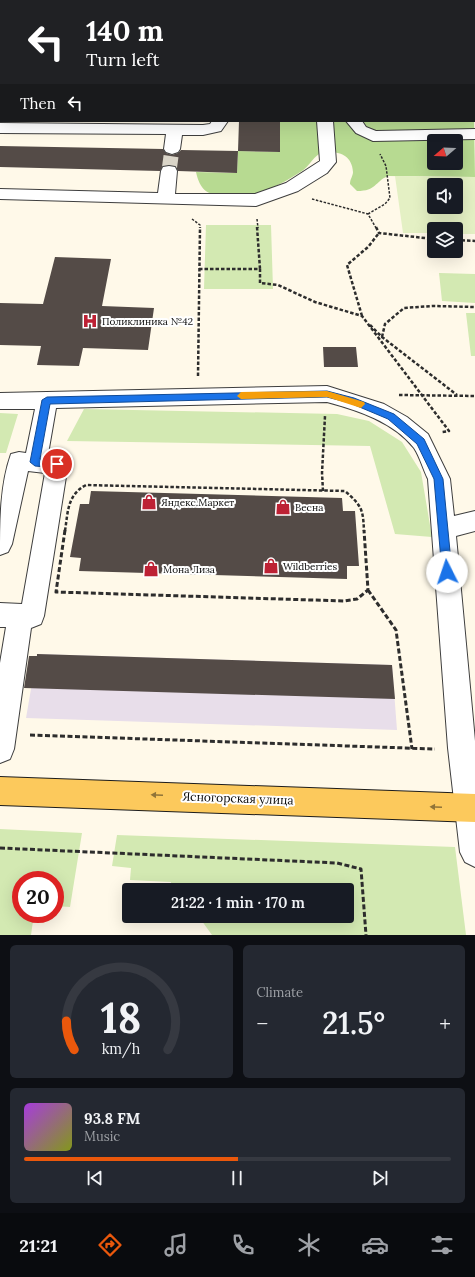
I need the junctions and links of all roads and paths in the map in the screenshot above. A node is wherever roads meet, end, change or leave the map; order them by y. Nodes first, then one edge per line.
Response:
1 (219, 122) edge
2 (325, 122) edge
3 (358, 125) edge
4 (0, 128) edge
5 (175, 129) junction
6 (475, 134) edge
7 (172, 149) tunnel mouth
8 (169, 171) tunnel mouth
9 (292, 187) junction
10 (0, 194) edge
11 (166, 199) junction
12 (256, 200) junction
13 (368, 214) junction
14 (379, 233) junction
15 (427, 239) edge
16 (463, 240) edge
17 (475, 240) edge
18 (199, 269) junction
19 (260, 269) junction
20 (475, 307) edge
21 (362, 316) junction
22 (382, 337) junction
23 (327, 394) junction
24 (394, 395) dead end
25 (423, 396) junction
26 (457, 396) junction
27 (475, 396) edge
28 (197, 397) junction
29 (47, 400) junction
30 (0, 401) edge
31 (414, 436) junction
32 (35, 462) junction
33 (323, 491) junction
34 (475, 521) edge
35 (444, 529) junction
36 (0, 544) edge
37 (368, 590) junction
38 (10, 616) edge
39 (1, 742) edge
40 (462, 748) junction
41 (412, 749) junction
42 (0, 791) edge
43 (473, 808) edge
44 (0, 848) edge
45 (475, 852) edge
46 (366, 935) edge

1 - 5 lane
2 - 9 lane
3 - 6 lane
3 - 13 path
4 - 5 lane
5 - 7 lane
8 - 11 lane
9 - 12 lane
9 - 13 path
10 - 11 lane
11 - 12 lane
11 - 18 path
12 - 19 path
13 - 14 path
14 - 15 path
14 - 21 path
16 - 17 path
18 - 19 path
18 - 28 path
19 - 21 path
20 - 22 path
21 - 22 path
21 - 25 path
22 - 26 path
23 - 28 lane
23 - 31 lane
23 - 33 path
24 - 25 path
25 - 26 path
25 - 31 path
26 - 27 path
28 - 29 lane
29 - 30 lane
29 - 32 lane
31 - 35 lane
32 - 36 lane
32 - 38 lane
33 - 37 path
33 - 37 path
34 - 35 lane
35 - 40 lane
37 - 41 path
38 - 39 lane
39 - 41 path
40 - 41 path
40 - 43 lane
43 -> 42 main road, Ясногорская улица
43 - 45 lane
44 - 46 path

